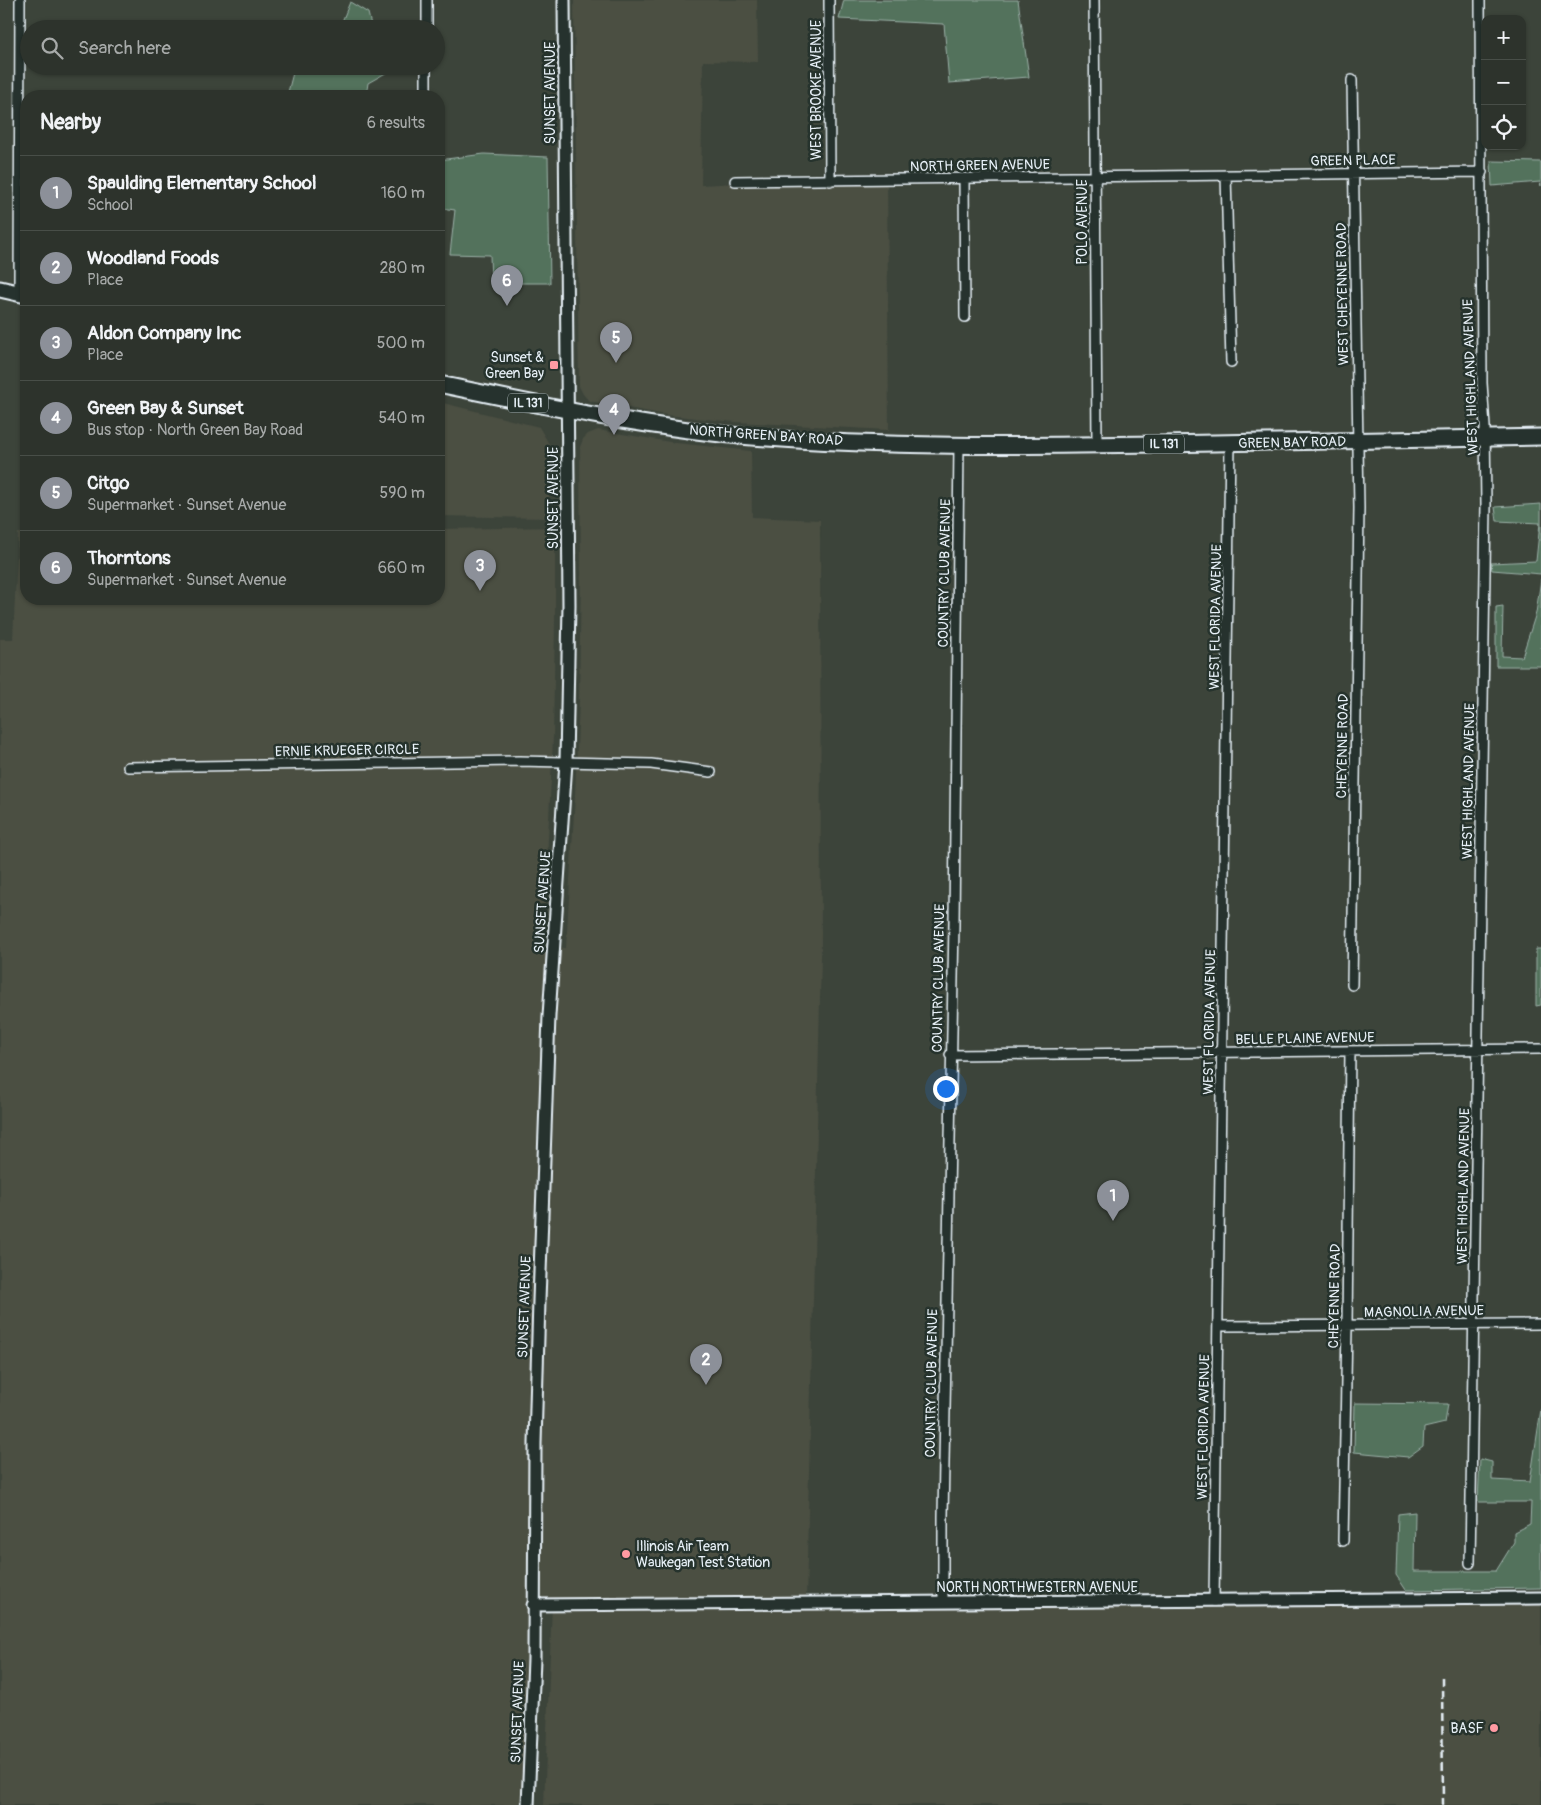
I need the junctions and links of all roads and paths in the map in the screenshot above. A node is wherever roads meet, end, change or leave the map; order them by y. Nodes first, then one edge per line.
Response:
1 (20, 0) edge
2 (427, 0) edge
3 (564, 0) edge
4 (829, 0) edge
5 (1094, 0) edge
6 (1480, 0) edge
7 (20, 20) edge
8 (427, 20) edge
9 (21, 75) edge
10 (426, 75) edge
11 (1352, 80) dead end
12 (21, 90) edge
13 (426, 90) edge
14 (1482, 172) junction
15 (1354, 174) junction
16 (1226, 175) junction
17 (1096, 177) junction
18 (964, 178) junction
19 (830, 180) junction
20 (735, 181) dead end
21 (0, 289) edge
22 (20, 294) edge
23 (965, 317) dead end
24 (1231, 362) dead end
25 (445, 385) edge
26 (567, 411) junction
27 (1541, 438) edge
28 (1486, 439) junction
29 (1358, 441) junction
30 (1230, 442) junction
31 (959, 444) junction
32 (1097, 445) junction
33 (1359, 508) joint
34 (566, 762) junction
35 (128, 767) dead end
36 (711, 772) dead end
37 (1352, 986) dead end
38 (1541, 1049) edge
39 (1478, 1050) junction
40 (1350, 1051) junction
41 (1222, 1052) junction
42 (950, 1055) junction
43 (1474, 1324) junction
44 (1541, 1324) edge
45 (1218, 1326) junction
46 (1348, 1326) junction
47 (1343, 1541) dead end
48 (1470, 1563) dead end
49 (1541, 1598) edge
50 (1214, 1601) junction
51 (943, 1602) junction
52 (533, 1605) junction
53 (528, 1805) edge

1 - 7 street
2 - 8 street
3 - 26 street, SUNSET AVENUE
4 - 19 street, WEST BROOKE AVENUE
5 - 17 street, POLO AVENUE
6 - 14 street, WEST HIGHLAND AVENUE
9 - 12 street
10 - 13 street
11 - 15 street, WEST CHEYENNE ROAD
14 - 15 street, GREEN PLACE
14 - 28 street, WEST HIGHLAND AVENUE
15 - 16 street, GREEN PLACE
15 - 29 street, WEST CHEYENNE ROAD
16 - 17 street, NORTH GREEN AVENUE
16 - 24 street
17 - 18 street, NORTH GREEN AVENUE
17 - 32 street, POLO AVENUE
18 - 19 street, NORTH GREEN AVENUE
18 - 23 street
19 - 20 street, NORTH GREEN AVENUE
21 - 22 main road
25 - 26 main road, NORTH GREEN BAY ROAD / IL 131
26 - 31 main road, NORTH GREEN BAY ROAD / IL 131
26 - 34 street, SUNSET AVENUE
27 - 28 main road, IL 131
28 - 29 main road, GREEN BAY ROAD / IL 131
28 - 39 street, WEST HIGHLAND AVENUE
29 - 30 main road, GREEN BAY ROAD / IL 131
29 - 33 street, WEST CHEYENNE ROAD
30 - 32 main road, GREEN BAY ROAD / IL 131
30 - 41 street, WEST FLORIDA AVENUE
31 - 32 main road, NORTH GREEN BAY ROAD / IL 131
31 - 42 street, COUNTRY CLUB AVENUE
33 - 37 street, CHEYENNE ROAD
34 - 35 street, ERNIE KRUEGER CIRCLE
34 - 36 street, ERNIE KRUEGER CIRCLE
34 - 52 street, SUNSET AVENUE
38 - 39 street, BELLE PLAINE AVENUE
39 - 40 street, BELLE PLAINE AVENUE
39 - 43 street, WEST HIGHLAND AVENUE
40 - 41 street, BELLE PLAINE AVENUE
40 - 46 street, CHEYENNE ROAD
41 - 42 street, BELLE PLAINE AVENUE
41 - 45 street, WEST FLORIDA AVENUE
42 - 51 street, COUNTRY CLUB AVENUE
43 - 44 street, MAGNOLIA AVENUE
43 - 46 street, MAGNOLIA AVENUE
43 - 48 street, WEST HIGHLAND AVENUE
45 - 46 street, MAGNOLIA AVENUE
45 - 50 street, WEST FLORIDA AVENUE
46 - 47 street, CHEYENNE ROAD
49 - 50 street, NORTH NORTHWESTERN AVENUE
50 - 51 street, NORTH NORTHWESTERN AVENUE
51 - 52 street, NORTH NORTHWESTERN AVENUE
52 - 53 street, SUNSET AVENUE

